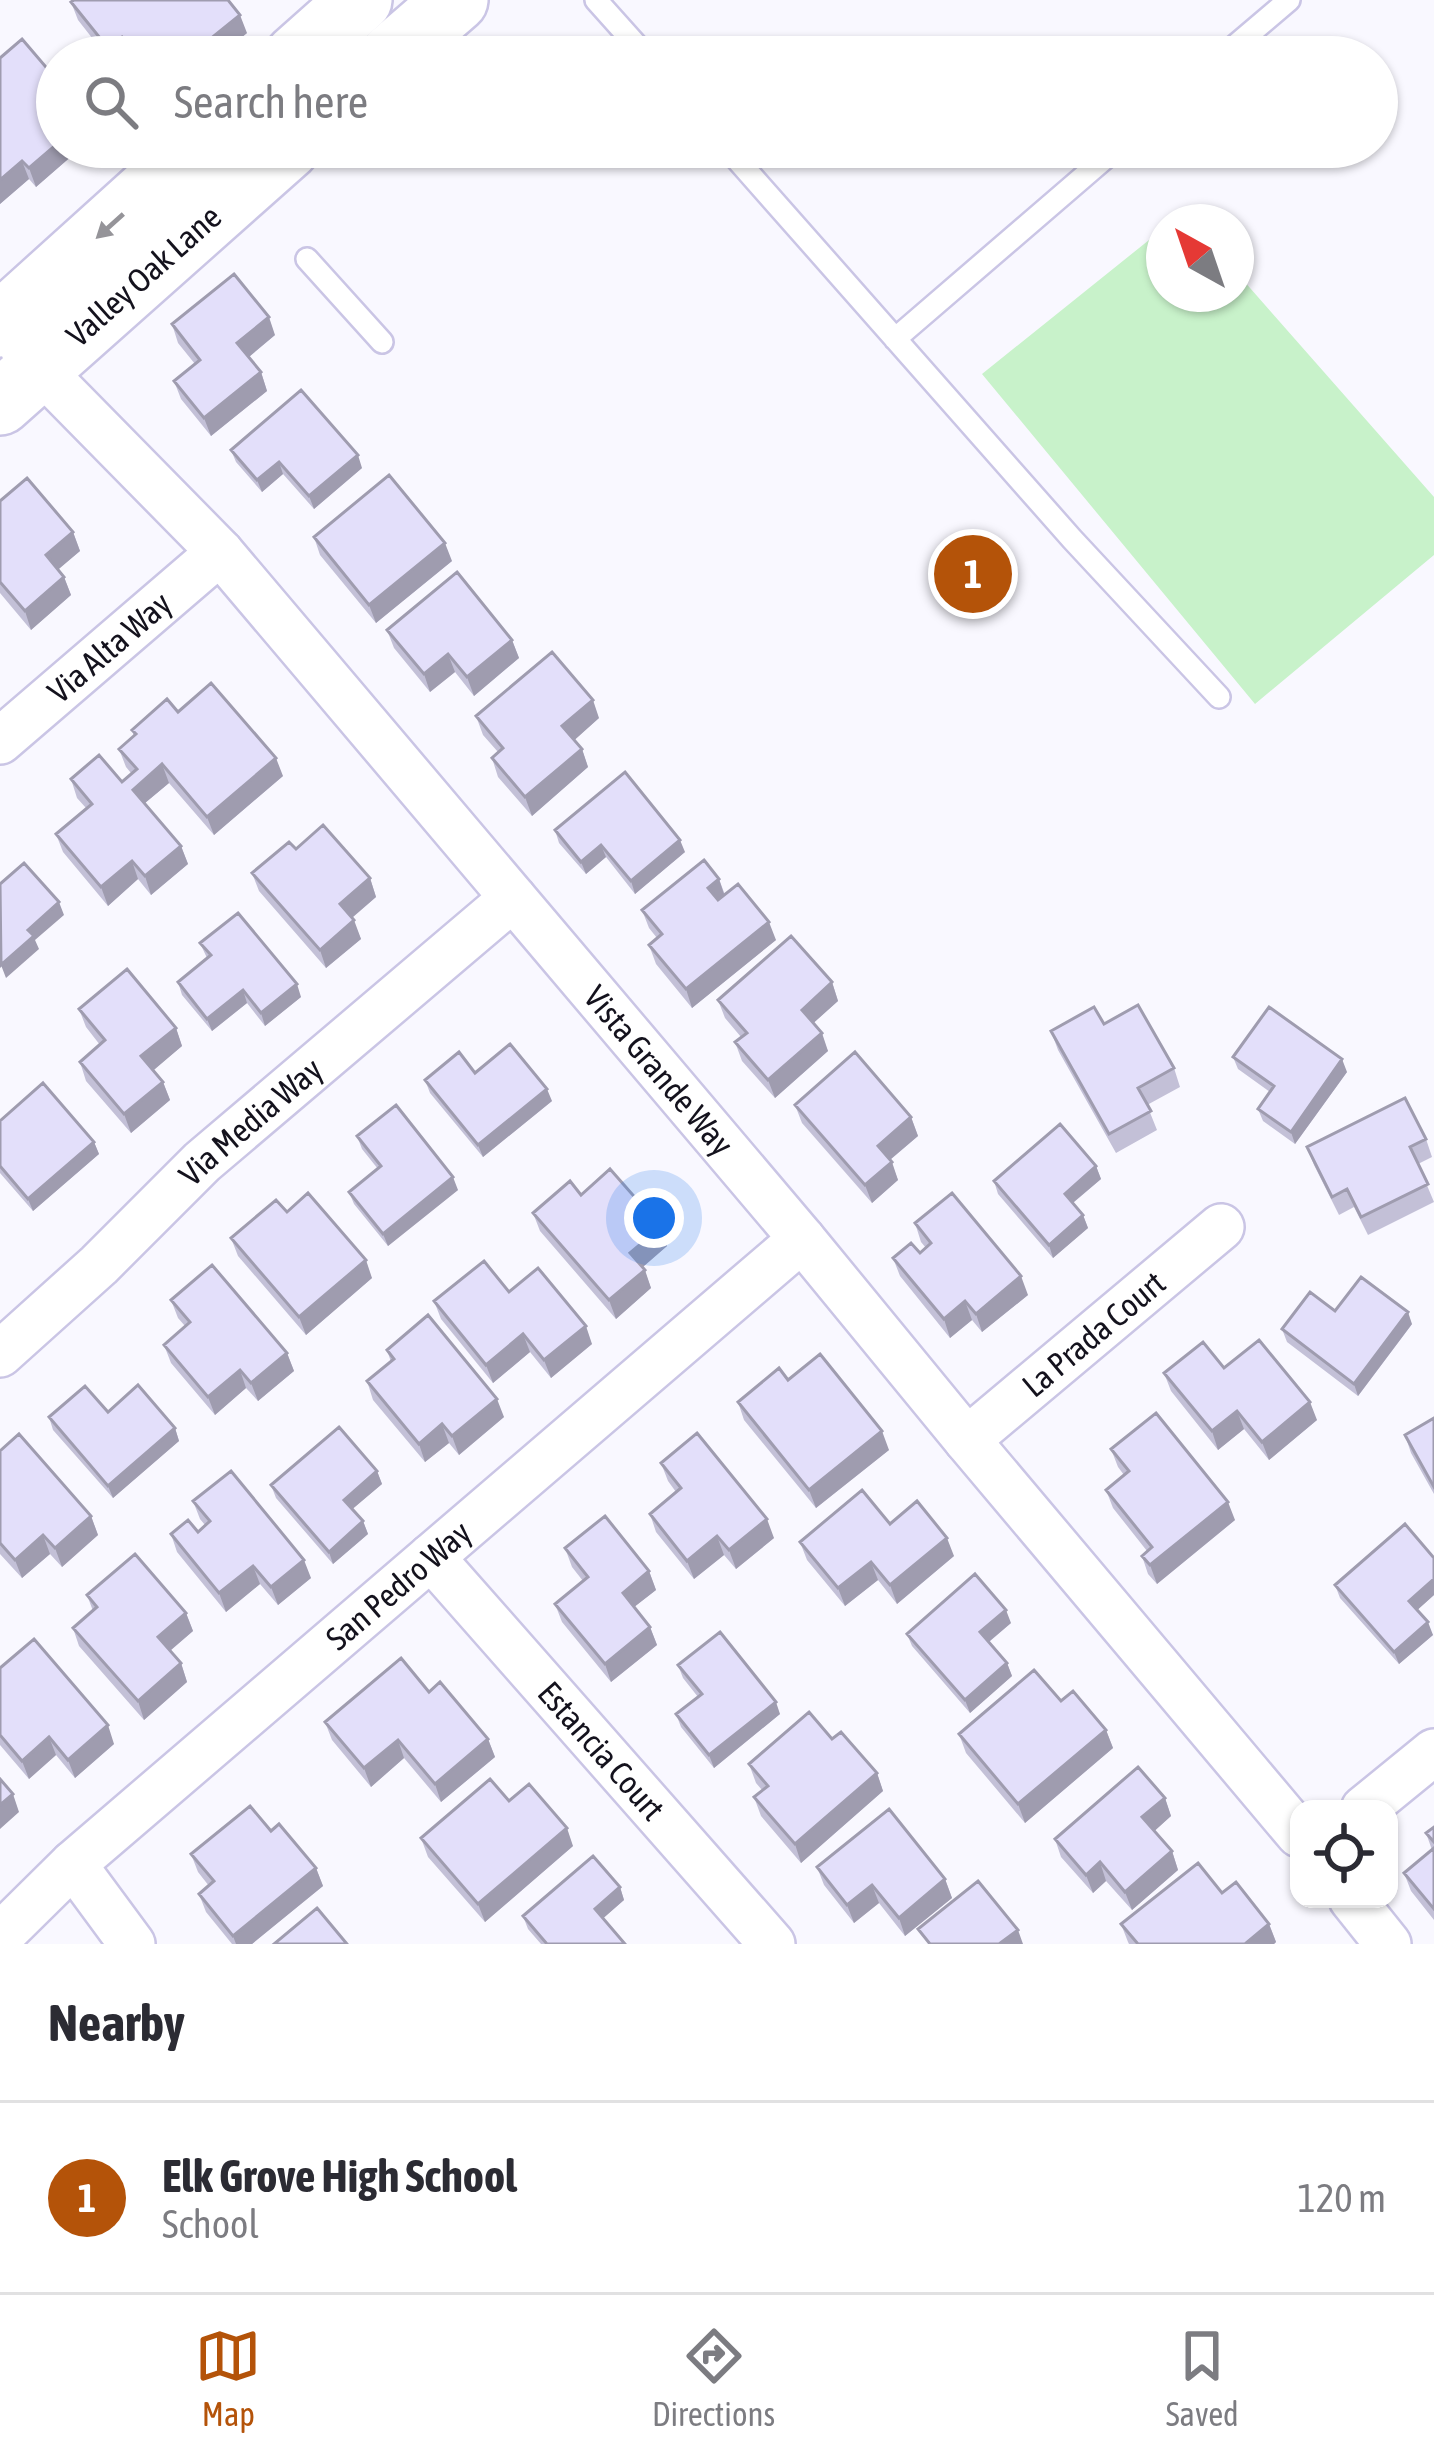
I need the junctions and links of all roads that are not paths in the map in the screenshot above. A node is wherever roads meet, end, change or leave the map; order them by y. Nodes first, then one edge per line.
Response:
1 (456, 0) edge
2 (596, 0) edge
3 (1288, 0) edge
4 (414, 36) edge
5 (628, 36) edge
6 (1246, 36) edge
7 (177, 168) edge
8 (260, 168) edge
9 (744, 168) edge
10 (1094, 168) edge
11 (307, 259) dead end
12 (895, 339) junction
13 (382, 342) dead end
14 (10, 355) edge
15 (220, 552) junction
16 (1219, 697) dead end
17 (0, 741) edge
18 (513, 898) junction
19 (1221, 1227) dead end
20 (802, 1239) junction
21 (0, 1354) edge
22 (967, 1439) junction
23 (431, 1557) junction
24 (1434, 1752) edge
25 (1375, 1800) edge
26 (1290, 1823) edge
27 (73, 1864) junction
28 (1359, 1908) edge
29 (0, 1936) edge
30 (132, 1944) edge
31 (772, 1944) edge
32 (1388, 1944) edge

1 - 4 street
2 - 5 lane
3 - 6 lane
7 -> 14 street, Valley Oak Lane
8 - 14 street, Valley Oak Lane
9 - 12 lane
10 - 12 lane
11 - 13 lane
12 - 16 lane
14 - 15 street, Vista Grande Way
15 - 17 street, Via Alta Way
15 - 18 street, Vista Grande Way
18 - 20 street, Vista Grande Way
18 - 21 street, Via Media Way
19 - 22 street, La Prada Court
20 - 22 street, Vista Grande Way
20 - 23 street, San Pedro Way
22 - 26 street, Vista Grande Way
23 - 27 street, San Pedro Way
23 - 31 street, Estancia Court
24 - 25 street
27 - 29 street, San Pedro Way
27 - 30 street
28 - 32 street

